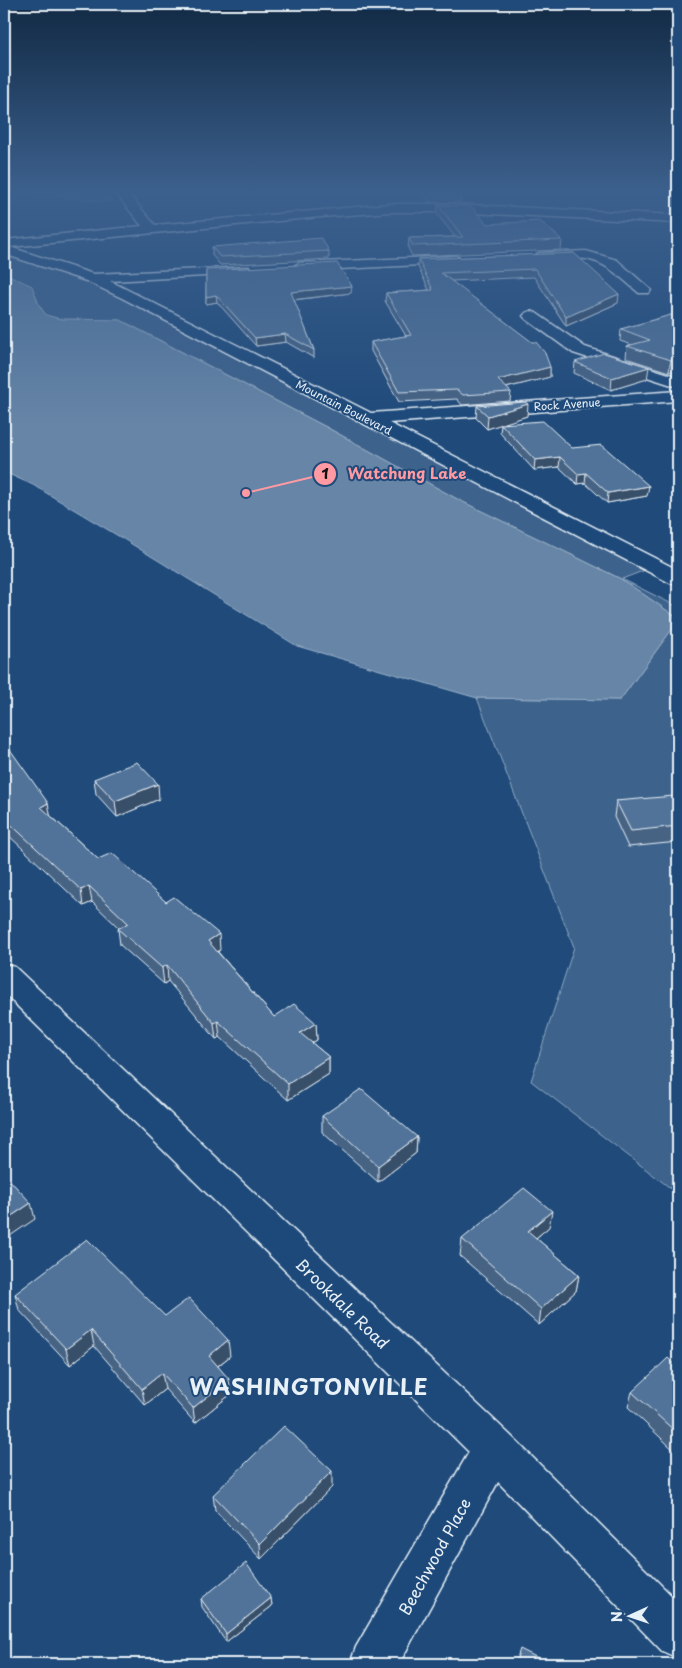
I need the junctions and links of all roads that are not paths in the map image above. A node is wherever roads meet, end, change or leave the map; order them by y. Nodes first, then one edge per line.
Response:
1 (66, 270) edge
2 (244, 270) edge
3 (620, 270) edge
4 (91, 278) junction
5 (644, 290) dead end
6 (532, 316) dead end
7 (678, 382) edge
8 (678, 396) edge
9 (366, 419) junction
10 (678, 578) edge
11 (4, 975) edge
12 (494, 1448) junction
13 (678, 1634) edge
14 (373, 1664) edge

1 - 4 street, Mountain Boulevard
2 - 4 street
3 - 5 street
4 - 9 street, Mountain Boulevard
6 - 7 street
8 - 9 street, Rock Avenue
9 - 10 street, Mountain Boulevard
11 - 12 street, Brookdale Road
12 - 13 street, Brookdale Road
12 - 14 street, Beechwood Place

